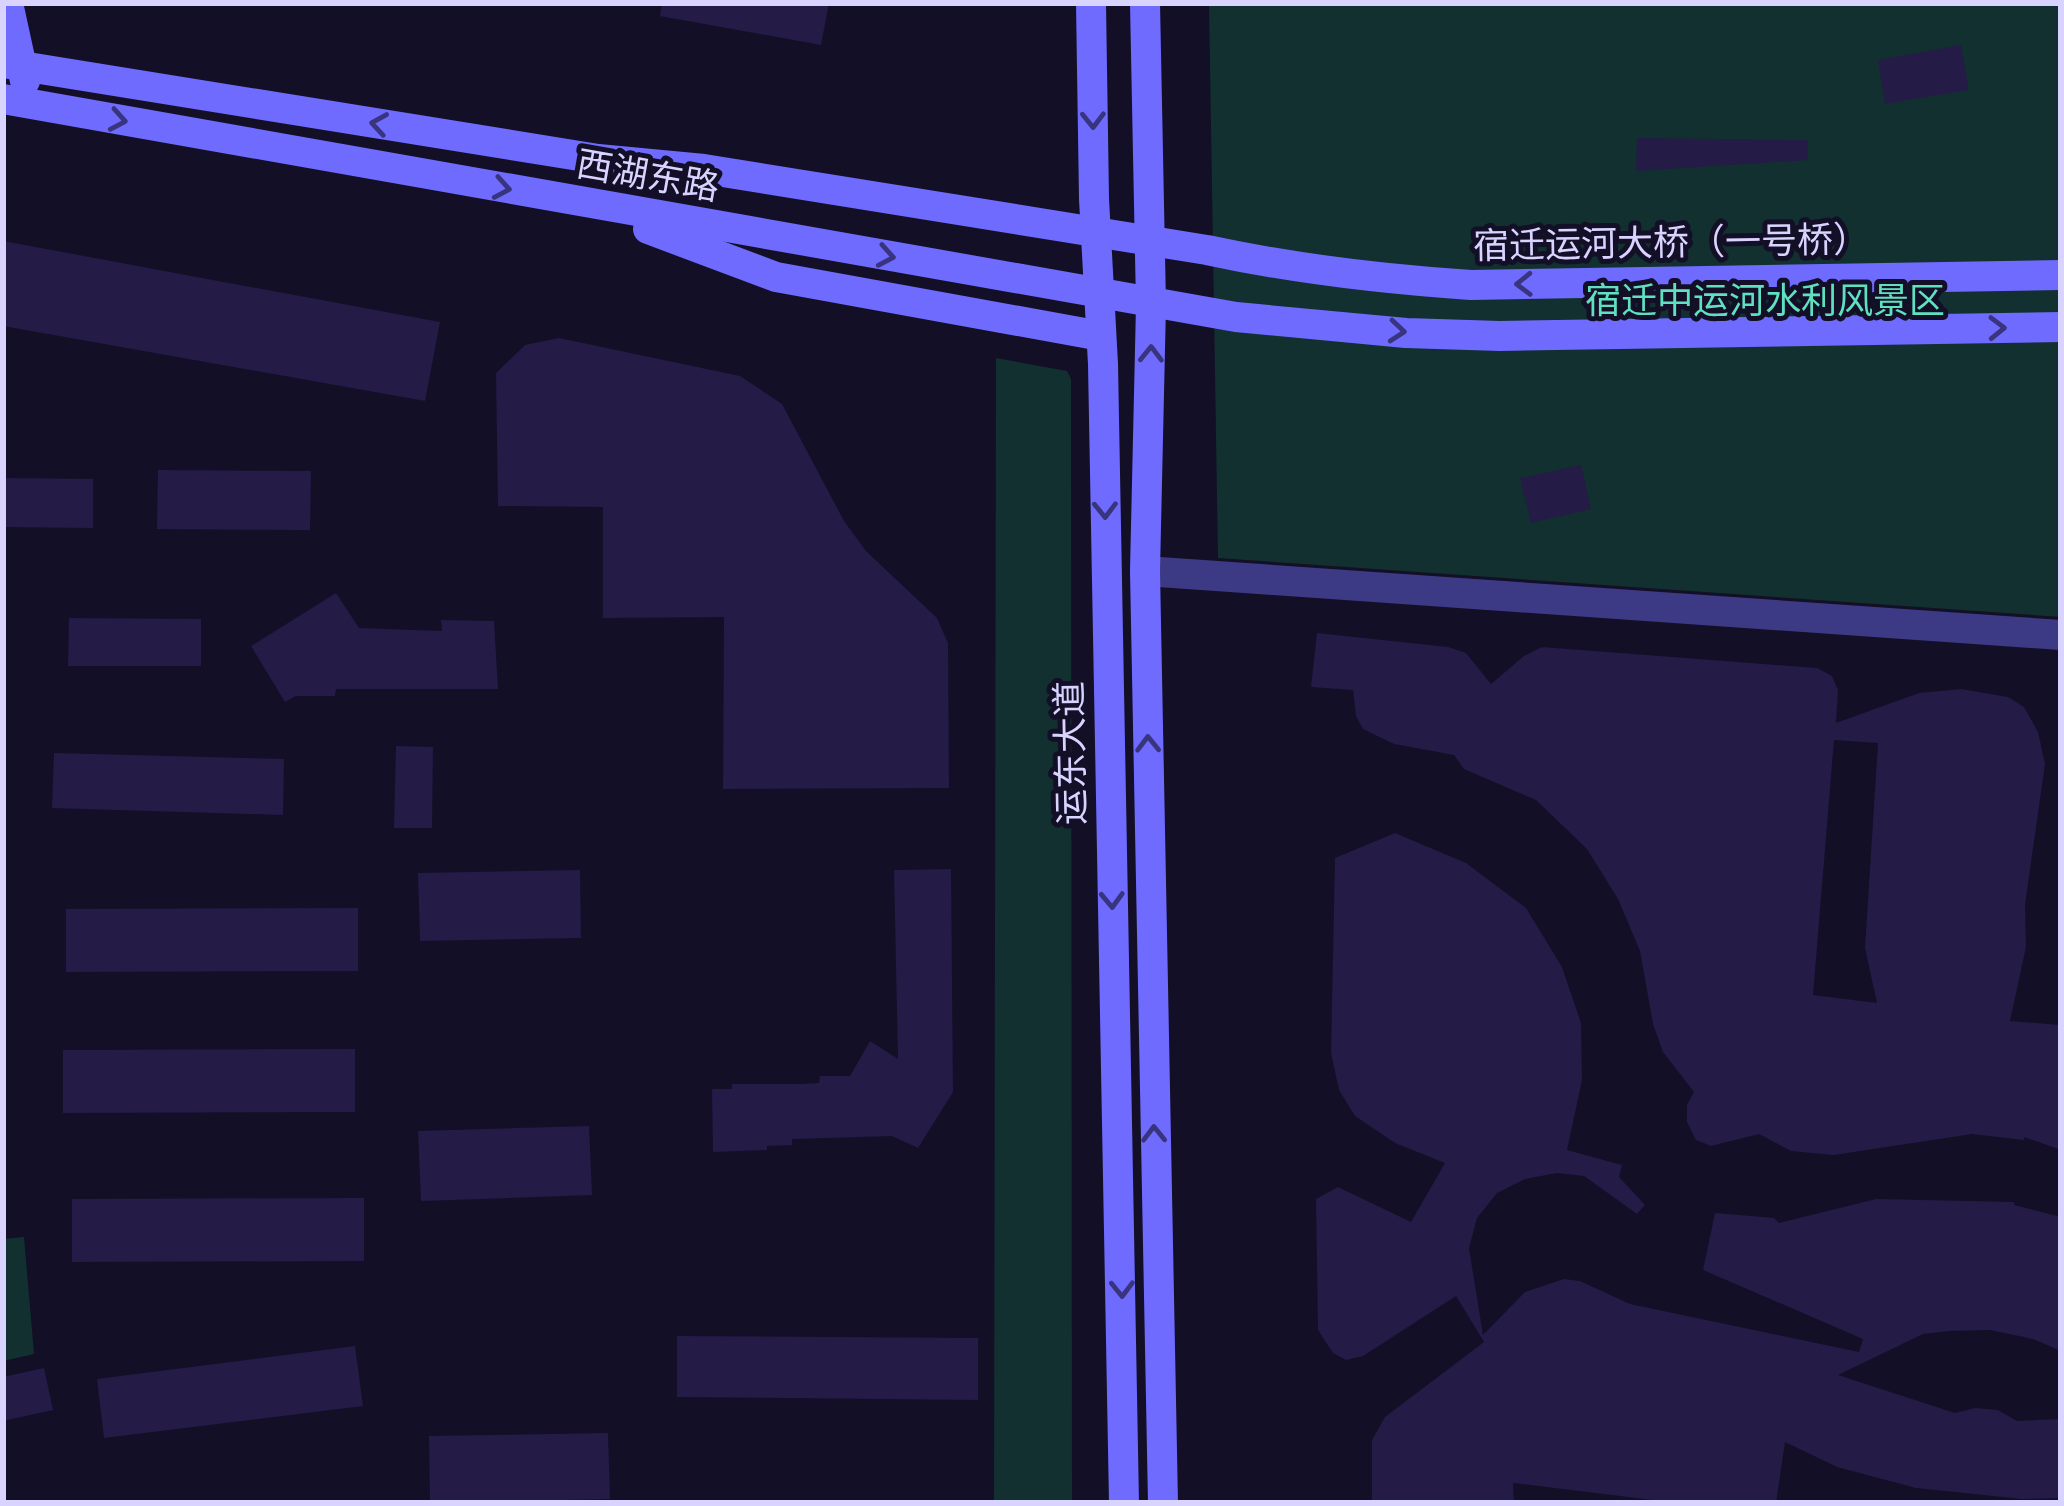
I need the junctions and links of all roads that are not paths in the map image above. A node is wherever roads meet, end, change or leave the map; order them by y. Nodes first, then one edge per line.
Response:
1 (8, 3) edge
2 (1091, 3) edge
3 (1145, 3) edge
4 (12, 64) edge
5 (16, 102) edge
6 (569, 200) junction
7 (1095, 233) junction
8 (1150, 242) junction
9 (1282, 266) joint
10 (2061, 275) edge
11 (1100, 294) junction
12 (1151, 305) junction
13 (2061, 327) edge
14 (1101, 336) junction
15 (1145, 571) junction
16 (2061, 634) edge
17 (1124, 1503) edge
18 (1163, 1503) edge

1 - 4 main road
2 -> 7 main road, 运东大道
3 - 8 main road
4 - 5 main road
7 -> 4 main road, 西湖东路
5 -> 6 main road, 西湖东路
6 -> 11 main road, 西湖东路
6 - 14 main road
7 - 8 main road, 西湖东路
7 - 11 main road, 运东大道
8 - 9 main road, 西湖东路
8 - 12 main road
10 -> 9 main road, 宿迁运河大桥（一号桥）
11 - 12 main road, 西湖东路
11 - 14 main road, 运东大道
12 -> 13 main road, 西湖东路
15 -> 12 main road
14 -> 17 main road, 运东大道
15 - 16 street
18 -> 15 main road

